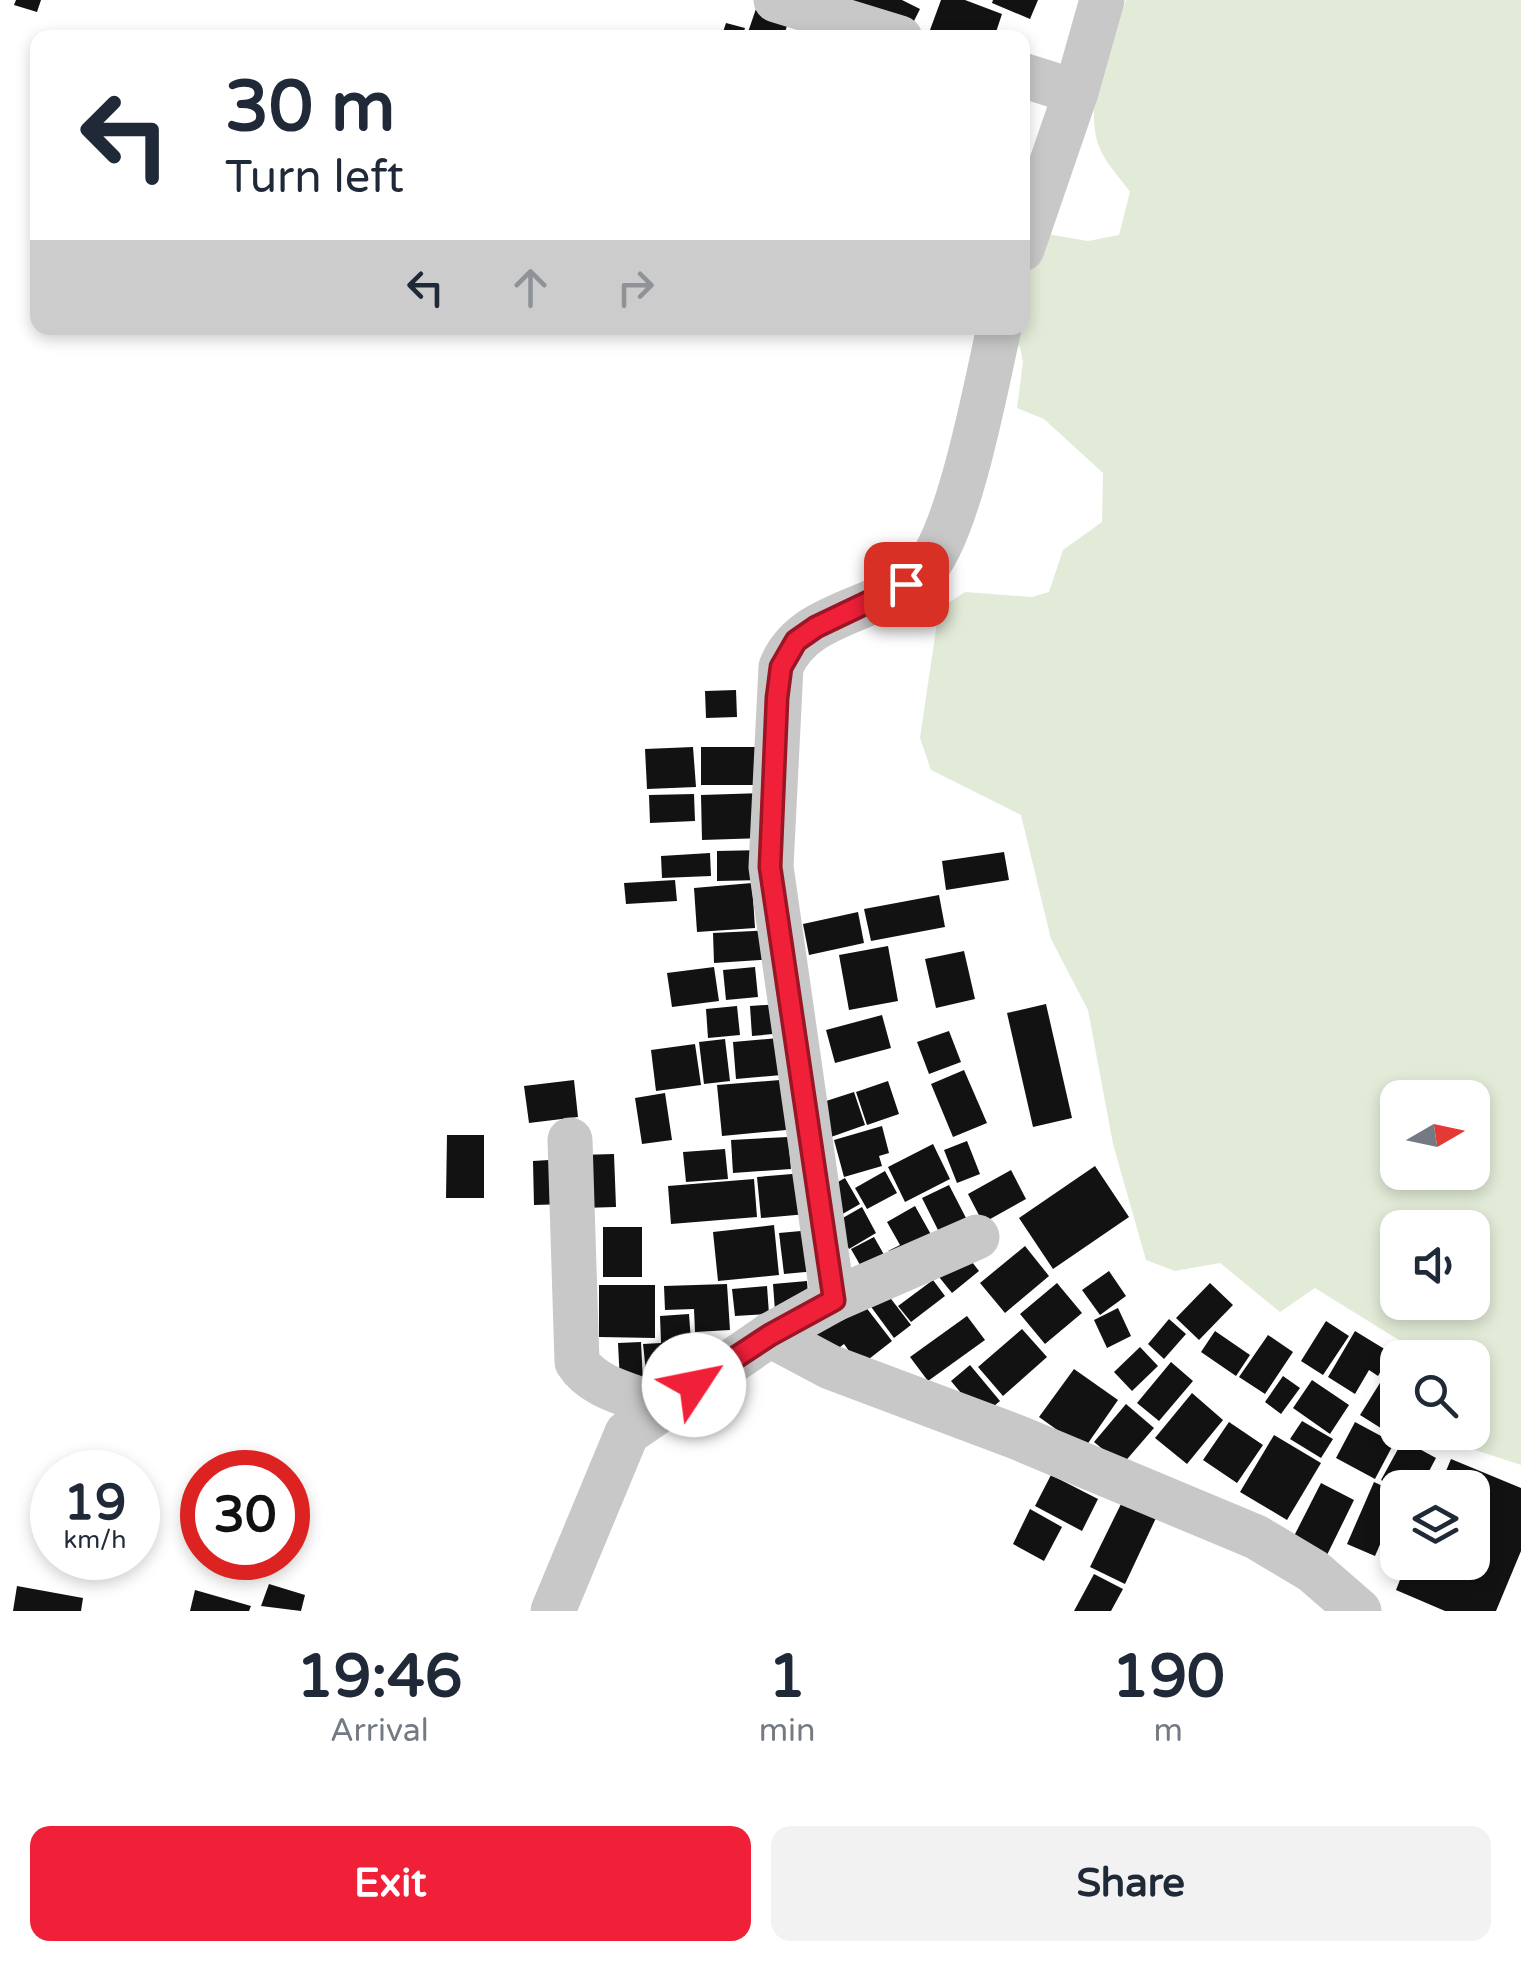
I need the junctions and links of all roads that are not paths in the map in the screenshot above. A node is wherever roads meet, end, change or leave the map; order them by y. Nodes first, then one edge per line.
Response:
1 (776, 0) edge
2 (1102, 0) edge
3 (874, 30) edge
4 (1030, 78) edge
5 (1076, 92) junction
6 (1030, 226) edge
7 (997, 335) edge
8 (570, 1140) dead end
9 (977, 1237) dead end
10 (834, 1300) junction
11 (770, 1335) junction
12 (661, 1407) junction
13 (553, 1611) edge
14 (1359, 1611) edge

1 - 3 street
2 - 5 street
4 - 5 street
5 - 6 street
7 - 10 street
8 - 12 street
9 - 10 street
10 - 11 street
11 - 12 street
11 - 14 street
12 - 13 street

